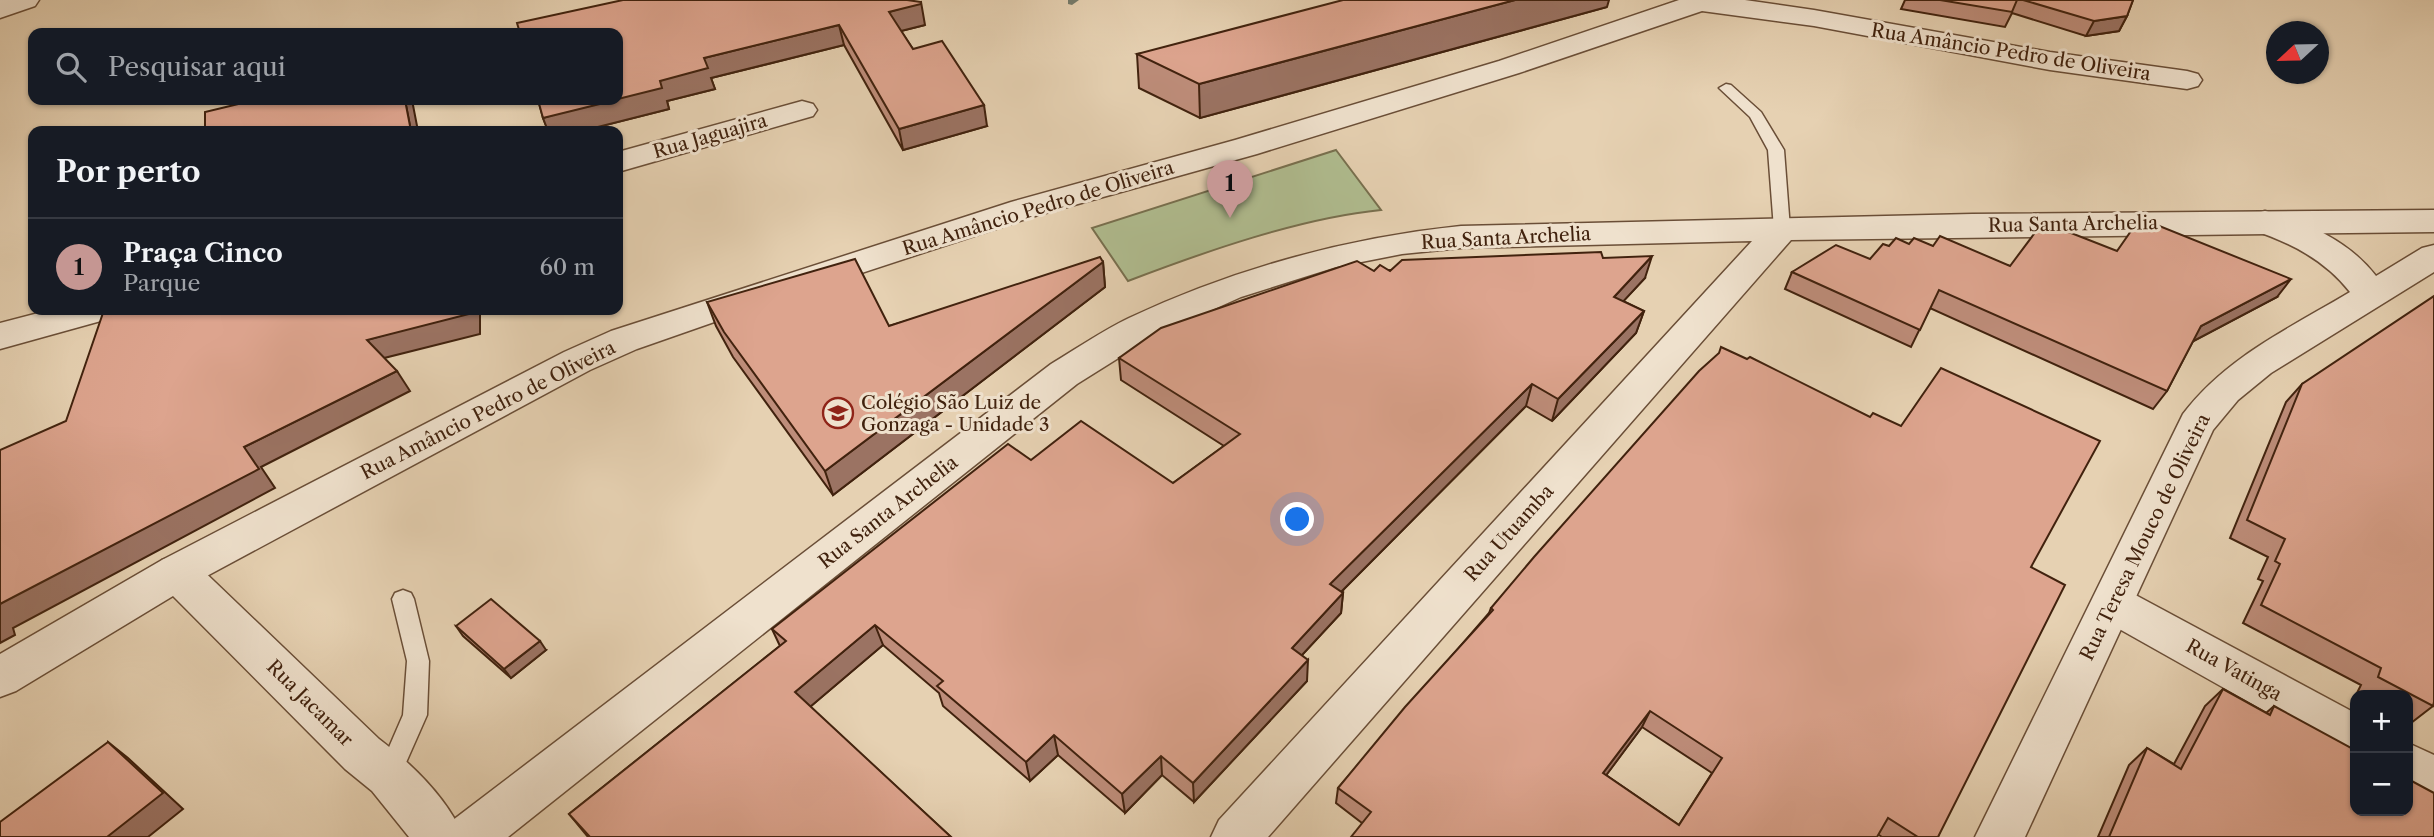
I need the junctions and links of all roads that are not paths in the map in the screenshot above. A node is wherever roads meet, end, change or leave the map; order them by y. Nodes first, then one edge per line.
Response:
1 (24, 0) edge
2 (1701, 1) edge
3 (0, 2) edge
4 (0, 10) edge
5 (2187, 80) dead end
6 (1726, 88) dead end
7 (802, 110) dead end
8 (623, 161) edge
9 (2434, 221) edge
10 (2265, 222) junction
11 (1782, 229) junction
12 (2434, 256) edge
13 (2371, 296) junction
14 (76, 315) edge
15 (0, 336) edge
16 (177, 572) junction
17 (402, 599) dead end
18 (2113, 604) junction
19 (0, 677) edge
20 (2350, 734) edge
21 (2413, 768) edge
22 (389, 775) junction
23 (2434, 780) edge
24 (439, 837) edge
25 (470, 837) edge
26 (1236, 837) edge
27 (2000, 837) edge

1 - 3 street
1 - 4 street
2 - 5 street, Rua Amâncio Pedro de Oliveira
2 - 16 street, Rua Amâncio Pedro de Oliveira
6 - 11 lane
7 - 8 street, Rua Jaguajira
9 - 10 street, Rua Santa Archelia
10 - 11 street, Rua Santa Archelia
10 - 13 street
11 - 25 street, Rua Santa Archelia
11 - 26 street, Rua Utuamba
12 - 13 street, Rua Teresa Mouco de Oliveira
13 - 18 street, Rua Teresa Mouco de Oliveira
14 - 15 street
16 - 19 street, Rua Amâncio Pedro de Oliveira
16 - 22 street, Rua Jacamar
17 - 22 lane
18 - 20 street, Rua Vatinga
18 - 27 street, Rua Teresa Mouco de Oliveira
21 - 23 street
22 - 24 street, Rua Jacamar

